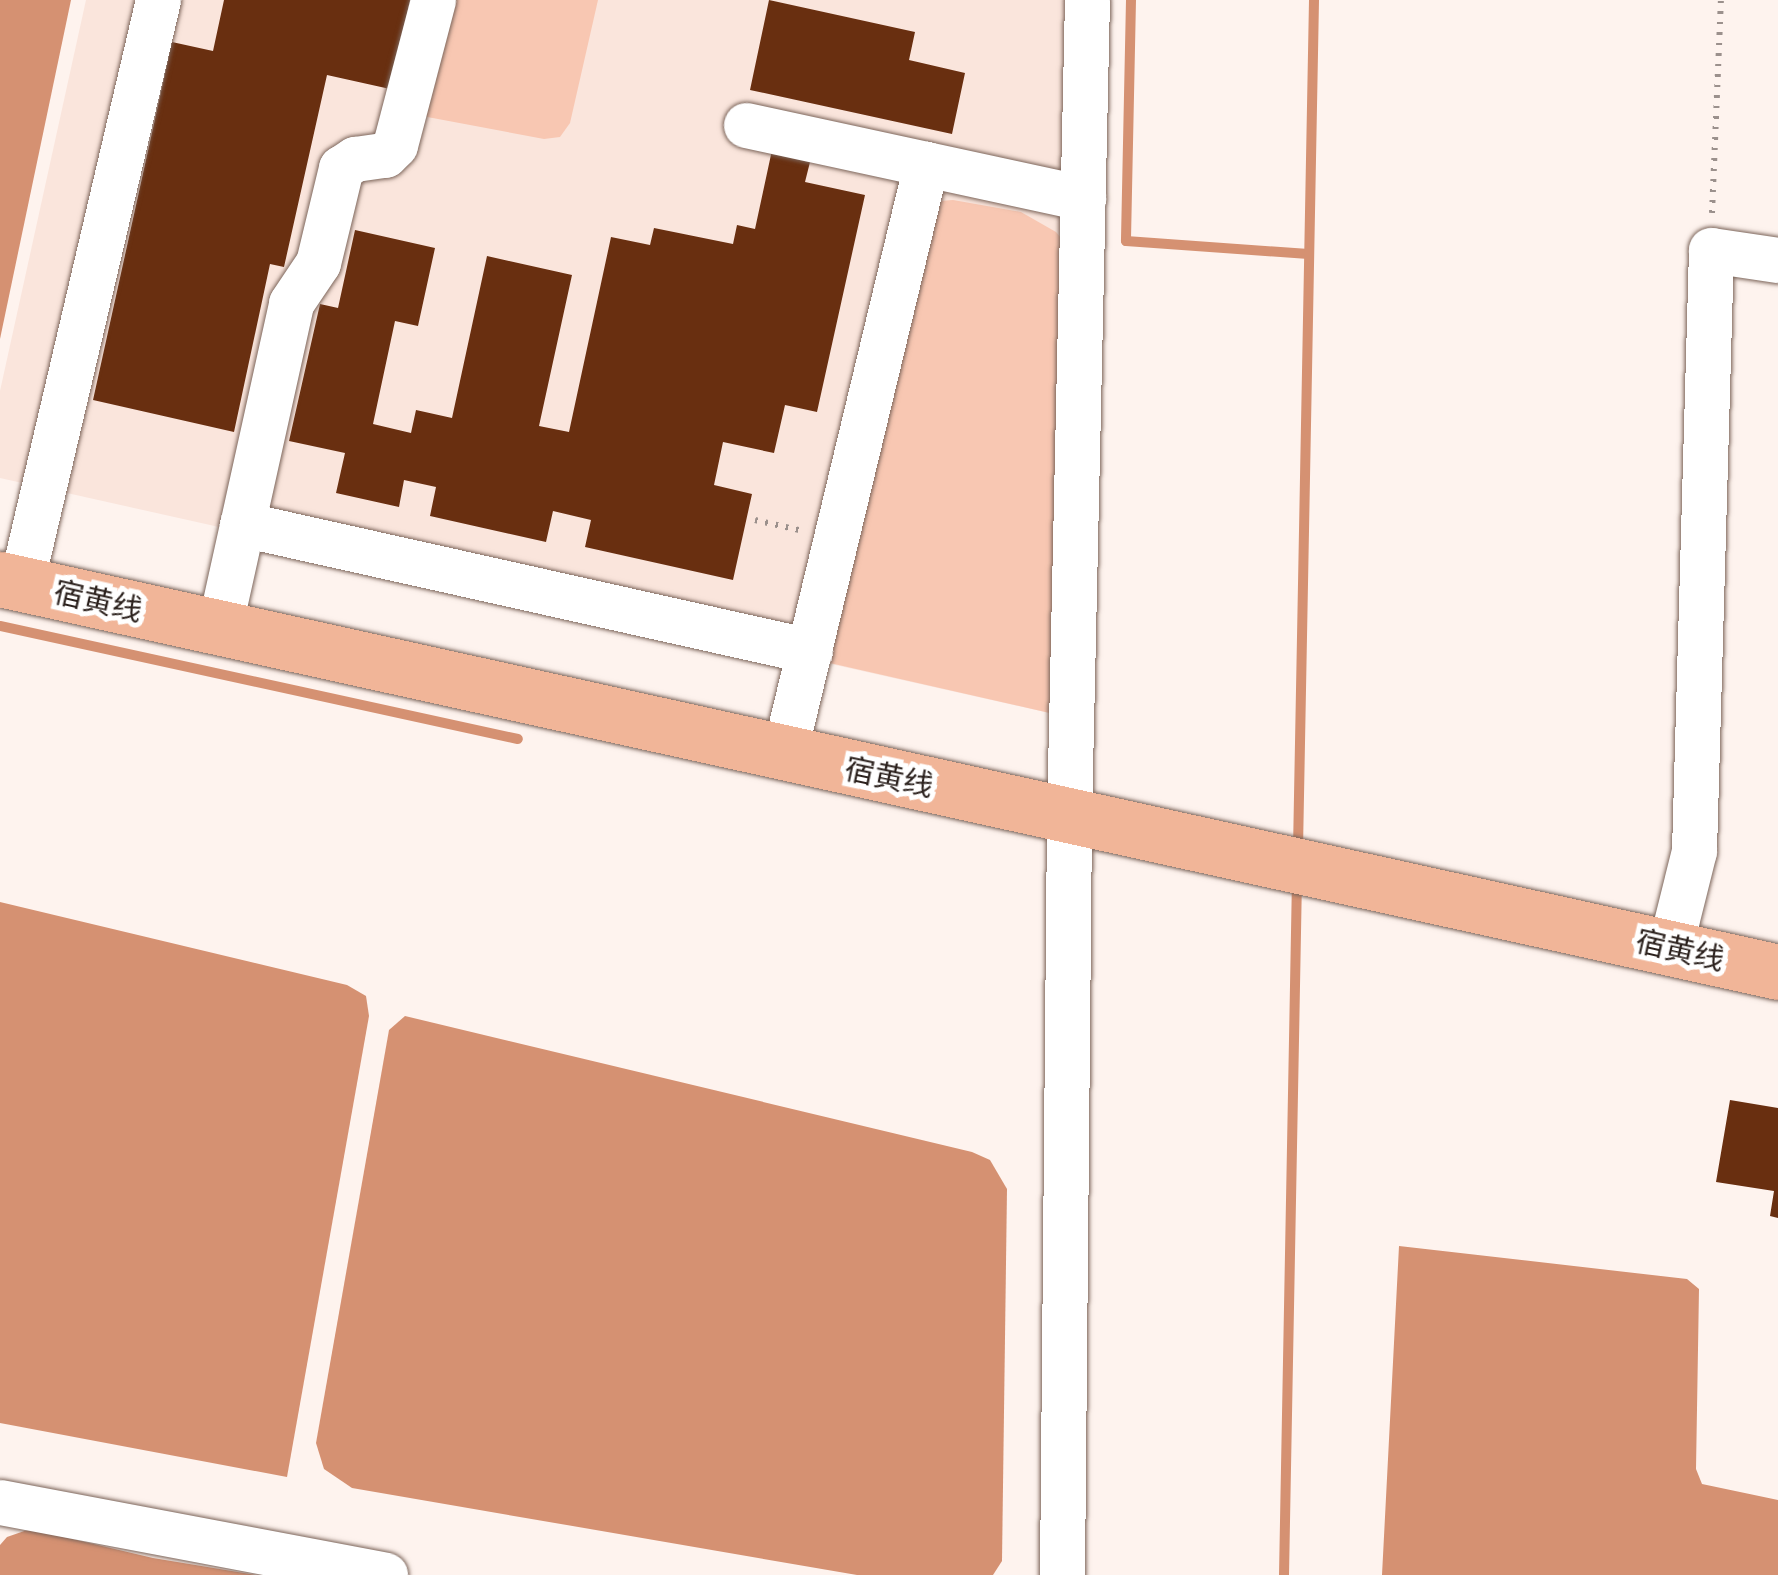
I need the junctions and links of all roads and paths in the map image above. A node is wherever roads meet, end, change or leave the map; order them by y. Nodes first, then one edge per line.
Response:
1 (158, 0) edge
2 (432, 0) edge
3 (1088, 0) edge
4 (1720, 0) edge
5 (746, 125) dead end
6 (926, 164) junction
7 (1083, 198) junction
8 (1711, 250) junction
9 (1778, 260) edge
10 (242, 524) junction
11 (11, 582) edge
12 (219, 628) junction
13 (810, 651) junction
14 (784, 754) junction
15 (1069, 817) junction
16 (1670, 948) junction
17 (1778, 972) edge
18 (0, 1502) edge
19 (386, 1575) edge
20 (1062, 1575) edge

1 - 11 street
2 - 10 street
3 - 7 street
4 - 8 path
5 - 6 street
6 - 7 street
6 - 13 street
7 - 15 street
8 - 9 street
8 - 16 street
10 - 12 street
10 - 13 street
11 - 12 main road, 宿黄线
12 - 14 main road, 宿黄线
13 - 14 street
14 - 15 main road, 宿黄线
15 - 16 main road, 宿黄线
15 - 20 street
16 - 17 main road, 宿黄线
18 - 19 street

